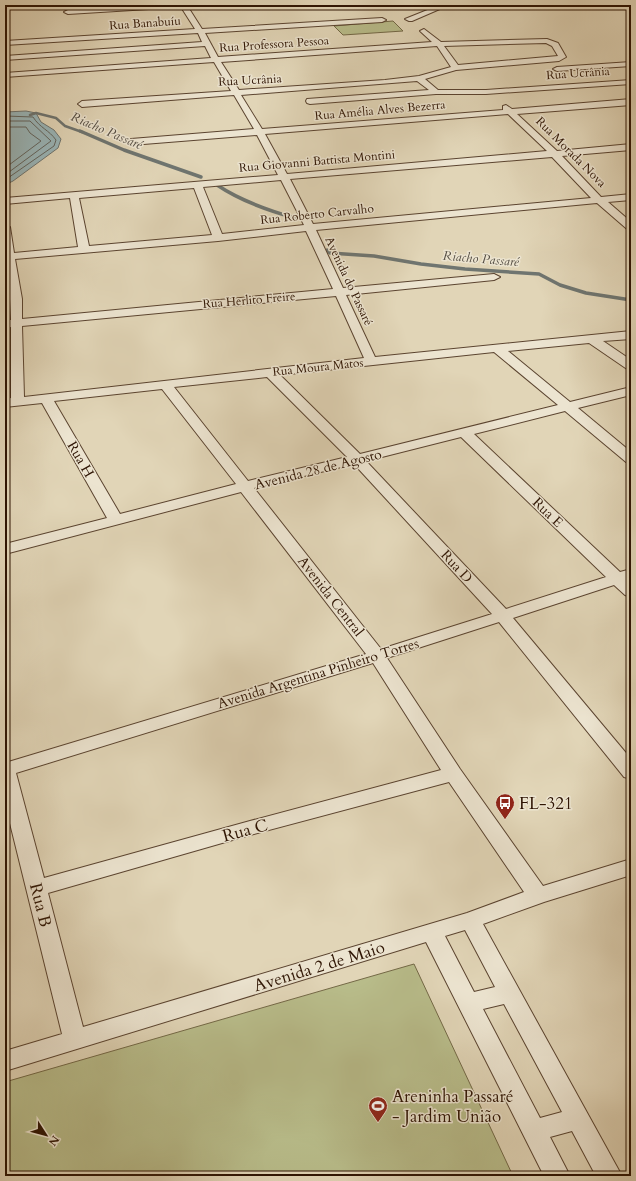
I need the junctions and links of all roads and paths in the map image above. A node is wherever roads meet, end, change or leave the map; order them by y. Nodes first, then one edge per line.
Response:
1 (183, 5) edge
2 (187, 5) edge
3 (446, 5) edge
4 (68, 12) dead end
5 (408, 19) dead end
6 (382, 20) dead end
7 (200, 31) junction
8 (424, 31) dead end
9 (5, 43) edge
10 (207, 44) junction
11 (439, 44) junction
12 (5, 58) edge
13 (216, 60) junction
14 (545, 60) junction
15 (631, 64) edge
16 (456, 68) junction
17 (556, 69) junction
18 (5, 75) edge
19 (419, 78) junction
20 (631, 82) edge
21 (576, 86) junction
22 (436, 92) junction
23 (236, 93) junction
24 (489, 94) junction
25 (310, 101) dead end
26 (631, 102) edge
27 (82, 104) dead end
28 (597, 105) junction
29 (512, 112) junction
30 (260, 132) junction
31 (131, 142) dead end
32 (631, 147) edge
33 (554, 153) junction
34 (284, 177) junction
35 (197, 184) junction
36 (74, 195) junction
37 (631, 197) edge
38 (599, 200) junction
39 (5, 201) edge
40 (5, 227) edge
41 (310, 227) junction
42 (631, 227) edge
43 (218, 238) junction
44 (84, 251) junction
45 (7, 257) edge
46 (494, 277) dead end
47 (340, 292) junction
48 (10, 323) edge
49 (631, 335) edge
50 (592, 339) junction
51 (496, 348) junction
52 (371, 361) junction
53 (631, 366) edge
54 (270, 373) junction
55 (165, 384) junction
56 (631, 391) edge
57 (46, 398) junction
58 (18, 402) junction
59 (5, 403) edge
60 (568, 408) junction
61 (464, 432) junction
62 (358, 460) junction
63 (631, 460) edge
64 (246, 486) junction
65 (116, 520) junction
66 (5, 549) edge
67 (624, 576) edge
68 (631, 592) edge
69 (502, 615) junction
70 (377, 656) junction
71 (6, 769) edge
72 (631, 772) edge
73 (453, 774) junction
74 (631, 867) edge
75 (37, 888) junction
76 (538, 896) junction
77 (470, 920) junction
78 (432, 932) junction
79 (510, 993) junction
80 (468, 1003) junction
81 (75, 1040) junction
82 (5, 1061) edge
83 (578, 1118) junction
84 (534, 1131) junction
85 (556, 1176) edge
86 (609, 1176) edge

1 - 2 street
1 - 4 street
1 - 7 street, Avenida do Passaré
3 - 5 street
6 - 7 street, Rua Banabuíu
7 - 9 street, Rua Banabuíu
7 - 10 street, Avenida do Passaré
8 - 11 street
10 - 12 street
10 - 13 street, Avenida do Passaré
11 - 13 street, Rua Professora Pessoa
11 - 14 street, Rua Professora Pessoa
11 - 16 street
13 - 18 street, Rua Professora Pessoa
13 - 23 street, Avenida do Passaré
14 - 16 street
14 - 17 street
15 - 17 street
16 - 19 street
17 - 21 street
19 - 22 street
19 - 23 street, Rua Ucrânia
20 - 21 street, Rua Ucrânia
21 - 24 street, Rua Ucrânia
21 - 28 street
22 - 24 street
22 - 25 street
23 - 27 street, Rua Ucrânia
23 - 30 street, Avenida do Passaré
24 - 29 street, Rua Morada Nova
26 - 28 street, Rua Amélia Alves Bezerra
28 - 29 street, Rua Amélia Alves Bezerra
29 - 30 street, Rua Amélia Alves Bezerra
29 - 33 street, Rua Morada Nova
30 - 31 street, Rua Amélia Alves Bezerra
30 - 34 street, Avenida do Passaré
32 - 33 street, Rua Giovanni Battista Montini
33 - 34 street, Rua Giovanni Battista Montini
33 - 38 street, Rua Morada Nova
34 - 35 street, Rua Giovanni Battista Montini
34 - 41 street, Avenida do Passaré
35 - 36 street, Rua Giovanni Battista Montini
35 - 43 street
36 - 39 street, Rua Giovanni Battista Montini
36 - 44 street
37 - 38 street, Rua Roberto Carvalho
38 - 41 street, Rua Roberto Carvalho
38 - 42 street, Rua Morada Nova
40 - 45 street
41 - 43 street, Rua Roberto Carvalho
41 - 47 street, Avenida do Passaré
43 - 44 street, Rua Roberto Carvalho
44 - 45 street, Rua Roberto Carvalho
45 - 48 street
46 - 47 street, Rua Herlito Freire
47 - 48 street, Rua Herlito Freire
47 - 52 street, Avenida do Passaré
48 - 58 street
49 - 50 street, Rua Moura Matos
50 - 51 street, Rua Moura Matos
50 - 53 street
51 - 52 street, Rua Moura Matos
51 - 60 street
52 - 54 street, Rua Moura Matos
54 - 55 street, Rua Moura Matos
54 - 62 street, Rua D
55 - 57 street, Rua Moura Matos
55 - 64 street, Avenida Central
56 - 60 street, Avenida 28 de Agosto
57 - 58 street, Rua Moura Matos
57 - 65 street, Rua H
58 - 59 street, Rua Moura Matos
60 - 61 street, Avenida 28 de Agosto
60 - 63 street
61 - 62 street, Avenida 28 de Agosto
61 - 67 street, Rua E
62 - 64 street, Avenida 28 de Agosto
62 - 69 street, Rua D
64 - 65 street, Avenida 28 de Agosto
64 - 70 street, Avenida Central
65 - 66 street, Avenida 28 de Agosto
67 - 68 street, Rua E
67 - 69 street, Avenida Argentina Pinheiro Torres
69 - 70 street, Avenida Argentina Pinheiro Torres
69 - 72 street, Rua D
70 - 71 street, Avenida Argentina Pinheiro Torres
70 - 73 street, Avenida Central
71 - 75 street, Rua B
73 - 75 street, Rua C
73 - 76 street, Avenida Central
74 - 76 street, Avenida 2 de Maio
75 - 81 street, Rua B
76 - 77 street, Avenida 2 de Maio
77 - 78 street, Avenida 2 de Maio
77 - 79 street
78 - 80 street
78 - 81 street, Avenida 2 de Maio
79 - 80 street
79 - 83 street
80 - 84 street
81 - 82 street, Avenida 2 de Maio
83 - 84 street
83 - 86 street
84 - 85 street

